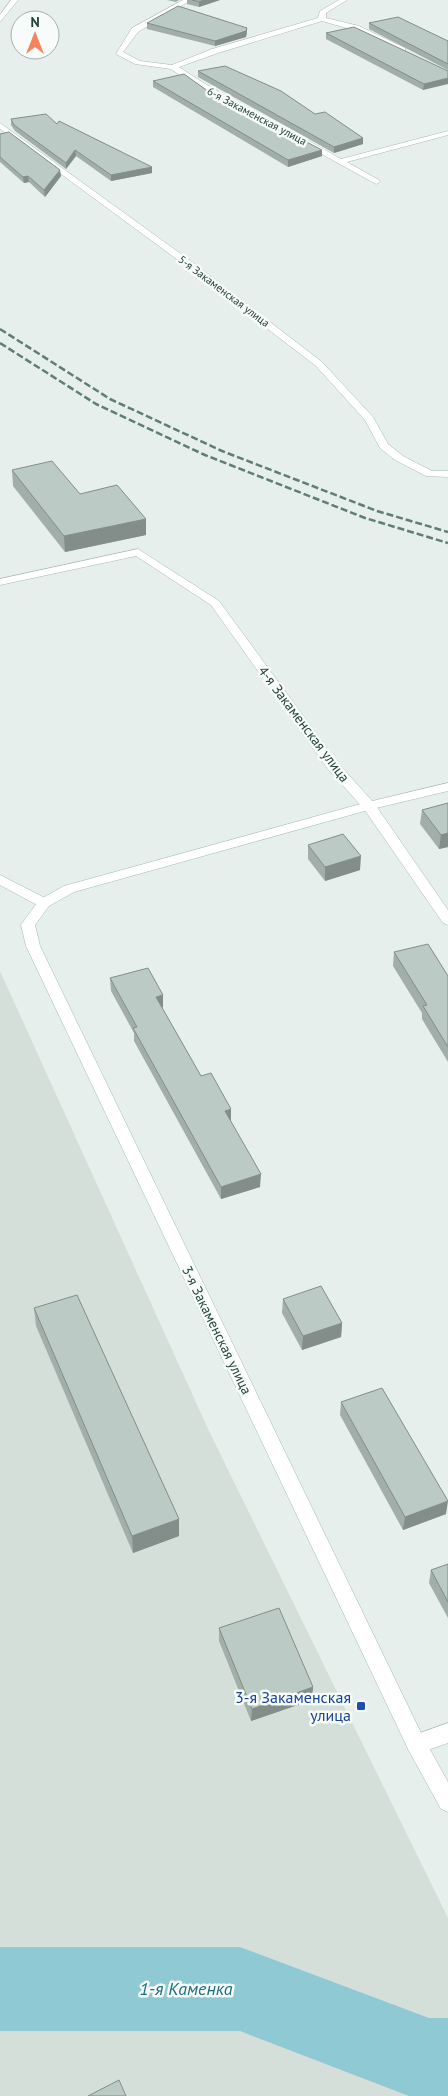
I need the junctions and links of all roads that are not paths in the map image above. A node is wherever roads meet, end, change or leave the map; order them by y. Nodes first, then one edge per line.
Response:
1 (15, 0) edge
2 (188, 0) edge
3 (344, 0) edge
4 (322, 19) junction
5 (0, 20) edge
6 (414, 56) edge
7 (173, 68) junction
8 (0, 125) edge
9 (448, 133) edge
10 (342, 161) junction
11 (376, 182) dead end
12 (448, 474) edge
13 (0, 582) edge
14 (448, 787) edge
15 (369, 806) junction
16 (0, 879) edge
17 (44, 903) junction
18 (448, 920) edge
19 (448, 1734) edge
20 (416, 1744) junction
21 (448, 1802) edge

1 - 5 street
2 - 7 street
3 - 4 street
4 - 6 street
4 - 7 street
7 - 10 street, 6-я Закаменская улица
8 - 12 street, 5-я Закаменская улица
9 - 10 street
10 - 11 street, 6-я Закаменская улица
13 - 15 street, 4-я Закаменская улица
14 - 15 street
15 - 17 street
15 - 18 street, 4-я Закаменская улица
16 - 17 street
17 - 20 street, 3-я Закаменская улица
19 - 20 street
20 - 21 street, 3-я Закаменская улица

